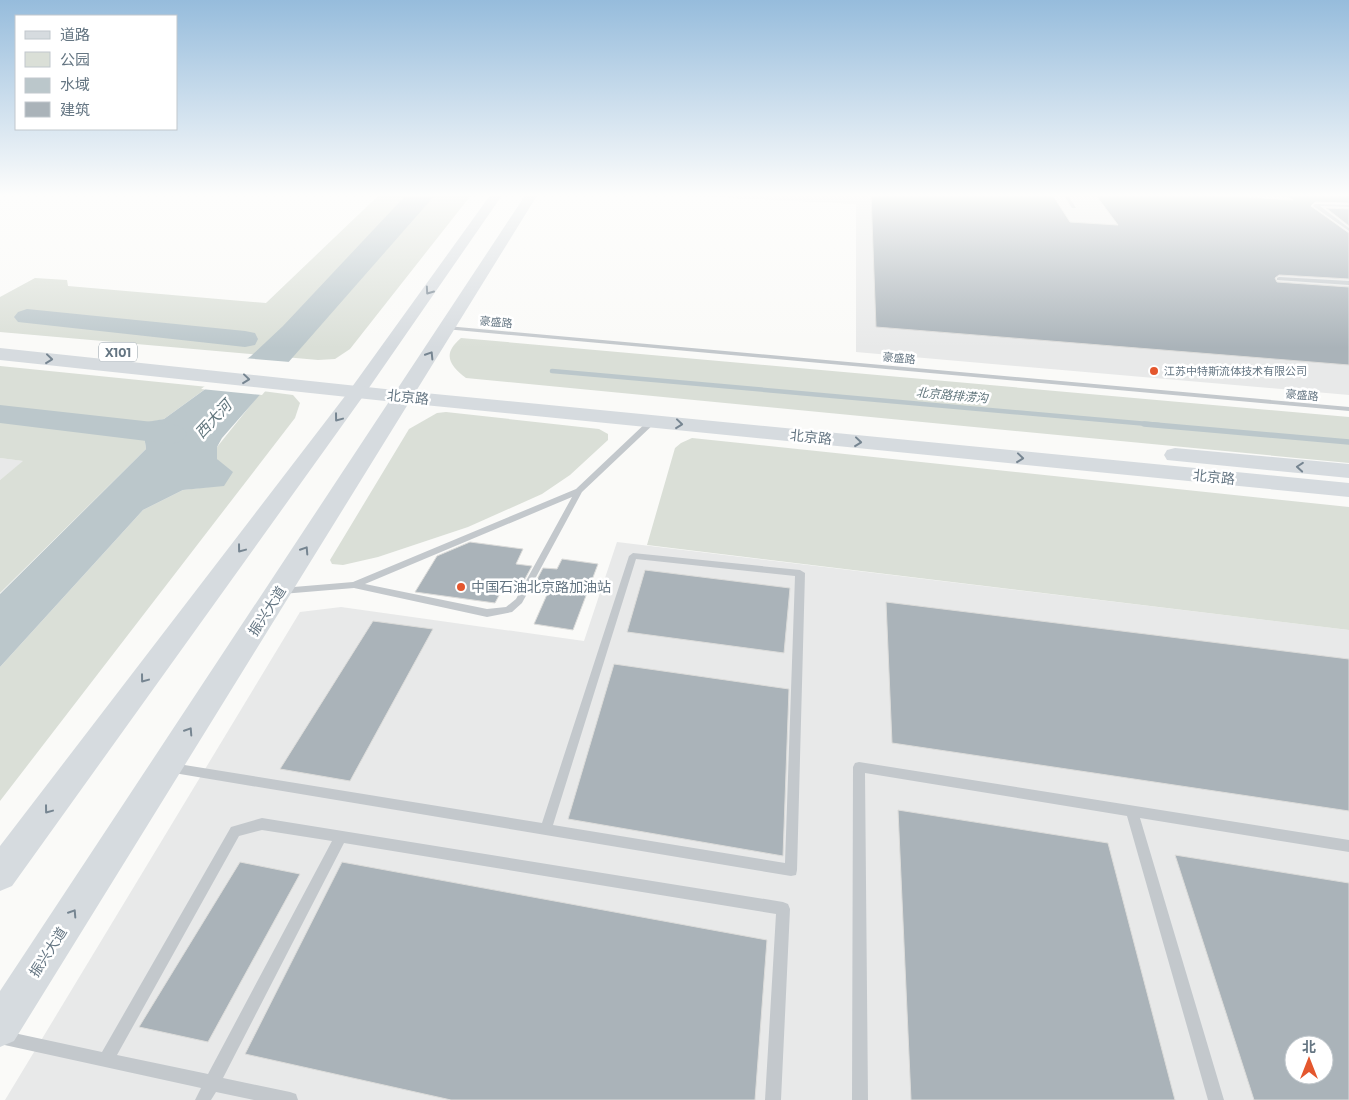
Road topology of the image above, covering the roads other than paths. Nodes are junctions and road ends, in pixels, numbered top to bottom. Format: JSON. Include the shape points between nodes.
{"nodes":[{"id":1,"x":461,"y":245,"type":"edge"},
{"id":2,"x":499,"y":245,"type":"edge"},
{"id":3,"x":1280,"y":279,"type":"dead end"},
{"id":4,"x":1349,"y":283,"type":"edge"},
{"id":5,"x":447,"y":328,"type":"junction"},
{"id":6,"x":0,"y":340,"type":"edge"},
{"id":7,"x":0,"y":354,"type":"edge"},
{"id":8,"x":278,"y":375,"type":"junction"},
{"id":9,"x":363,"y":385,"type":"junction"},
{"id":10,"x":408,"y":390,"type":"junction"},
{"id":11,"x":1349,"y":409,"type":"edge"},
{"id":12,"x":653,"y":421,"type":"junction"},
{"id":13,"x":1349,"y":471,"type":"edge"},
{"id":14,"x":1349,"y":490,"type":"edge"},
{"id":15,"x":578,"y":491,"type":"junction"},
{"id":16,"x":354,"y":585,"type":"junction"},
{"id":17,"x":279,"y":591,"type":"junction"},
{"id":18,"x":167,"y":767,"type":"junction"},
{"id":19,"x":1132,"y":811,"type":"junction"},
{"id":20,"x":546,"y":829,"type":"junction"},
{"id":21,"x":341,"y":837,"type":"junction"},
{"id":22,"x":1349,"y":846,"type":"edge"},
{"id":23,"x":0,"y":874,"type":"edge"},
{"id":24,"x":0,"y":1027,"type":"edge"},
{"id":25,"x":0,"y":1037,"type":"edge"},
{"id":26,"x":106,"y":1060,"type":"junction"},
{"id":27,"x":212,"y":1083,"type":"junction"},
{"id":28,"x":203,"y":1100,"type":"edge"},
{"id":29,"x":290,"y":1100,"type":"edge"},
{"id":30,"x":773,"y":1100,"type":"edge"},
{"id":31,"x":860,"y":1100,"type":"edge"},
{"id":32,"x":1216,"y":1100,"type":"edge"}],
"edges":[{"from":1,"to":9,"type":"main road","one_way":true},
{"from":2,"to":5,"type":"main road","name":"振兴大道"},
{"from":3,"to":4,"type":"lane"},
{"from":10,"to":5,"type":"main road","name":"振兴大道","one_way":true},
{"from":5,"to":11,"type":"lane","name":"豪盛路"},
{"from":6,"to":8,"type":"main road","number":"X101","via":[[237,363]]},
{"from":7,"to":8,"type":"main road","number":"X101","one_way":true,"via":[[220,376]]},
{"from":8,"to":9,"type":"main road","name":"北京路"},
{"from":9,"to":10,"type":"main road","name":"北京路"},
{"from":9,"to":23,"type":"main road","one_way":true},
{"from":10,"to":12,"type":"main road","name":"北京路"},
{"from":13,"to":10,"type":"main road","name":"北京路","one_way":true},
{"from":17,"to":10,"type":"main road","name":"振兴大道","one_way":true},
{"from":12,"to":14,"type":"main road","name":"北京路","one_way":true},
{"from":12,"to":15,"type":"lane"},
{"from":15,"to":16,"type":"lane"},
{"from":15,"to":16,"type":"lane","via":[[519,601],[509,610],[487,613]]},
{"from":16,"to":17,"type":"lane"},
{"from":18,"to":17,"type":"main road","name":"振兴大道","one_way":true},
{"from":18,"to":20,"type":"lane"},
{"from":24,"to":18,"type":"main road","name":"振兴大道","one_way":true},
{"from":19,"to":22,"type":"lane"},
{"from":19,"to":31,"type":"lane","via":[[859,767]]},
{"from":19,"to":32,"type":"lane"},
{"from":20,"to":20,"type":"lane","via":[[791,870],[800,573],[633,556]]},
{"from":21,"to":26,"type":"lane","via":[[262,824],[235,831]]},
{"from":21,"to":27,"type":"lane"},
{"from":21,"to":30,"type":"lane","via":[[783,909]]},
{"from":25,"to":26,"type":"lane"},
{"from":26,"to":27,"type":"lane"},
{"from":27,"to":28,"type":"lane"},
{"from":27,"to":29,"type":"lane"}]}
